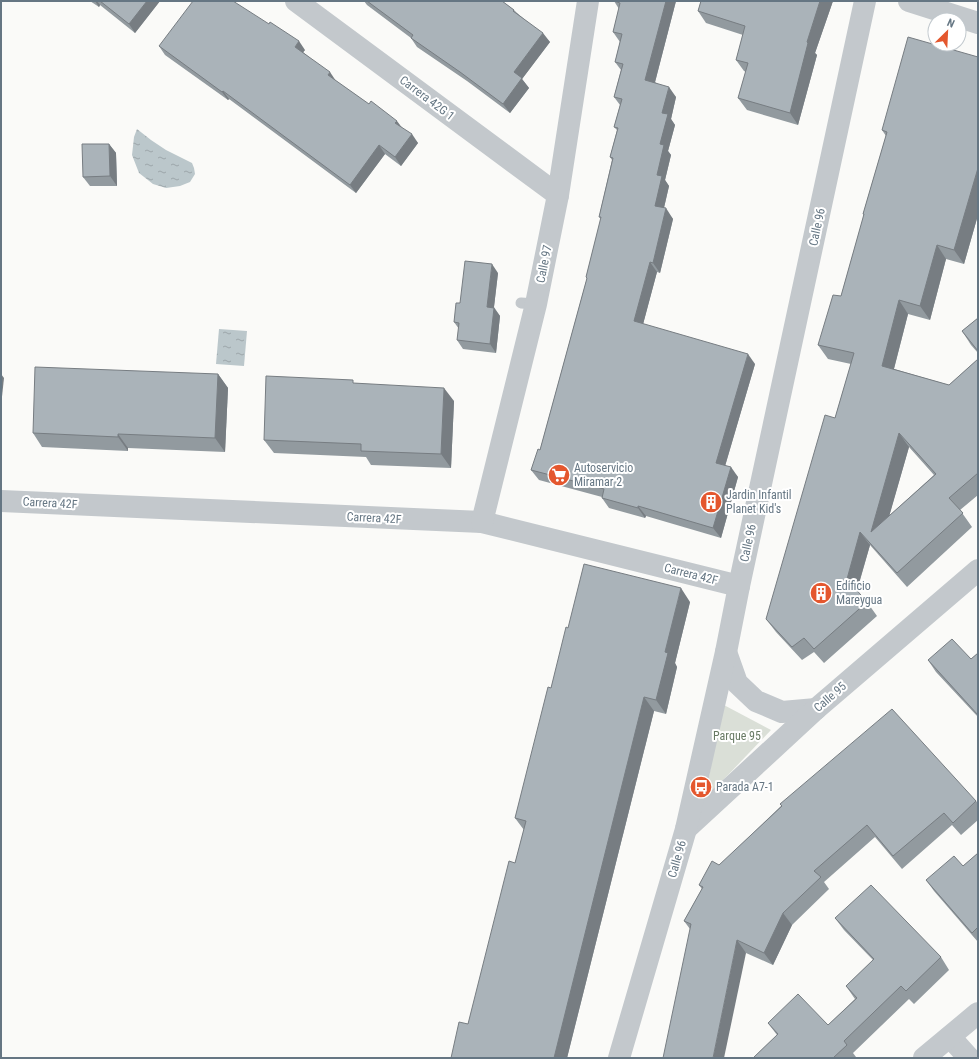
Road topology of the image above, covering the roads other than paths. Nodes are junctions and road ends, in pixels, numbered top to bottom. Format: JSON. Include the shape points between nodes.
{"nodes":[{"id":1,"x":296,"y":1,"type":"edge"},
{"id":2,"x":588,"y":1,"type":"edge"},
{"id":3,"x":865,"y":1,"type":"edge"},
{"id":4,"x":909,"y":1,"type":"edge"},
{"id":5,"x":978,"y":23,"type":"edge"},
{"id":6,"x":558,"y":195,"type":"junction"},
{"id":7,"x":1,"y":501,"type":"edge"},
{"id":8,"x":482,"y":522,"type":"junction"},
{"id":9,"x":978,"y":570,"type":"edge"},
{"id":10,"x":739,"y":586,"type":"junction"},
{"id":11,"x":726,"y":652,"type":"junction"},
{"id":12,"x":816,"y":709,"type":"junction"},
{"id":13,"x":686,"y":829,"type":"junction"},
{"id":14,"x":978,"y":1012,"type":"edge"},
{"id":15,"x":950,"y":1037,"type":"junction"},
{"id":16,"x":619,"y":1058,"type":"edge"},
{"id":17,"x":924,"y":1058,"type":"edge"},
{"id":18,"x":969,"y":1058,"type":"edge"}],
"edges":[{"from":1,"to":6,"type":"street","name":"Carrera 42G 1"},
{"from":2,"to":6,"type":"street","name":"Calle 97"},
{"from":3,"to":10,"type":"street","name":"Calle 96"},
{"from":4,"to":5,"type":"street"},
{"from":6,"to":8,"type":"street","name":"Calle 97","via":[[529,303]]},
{"from":7,"to":8,"type":"street","name":"Carrera 42F"},
{"from":8,"to":10,"type":"street","name":"Carrera 42F"},
{"from":9,"to":12,"type":"street","name":"Calle 95"},
{"from":10,"to":11,"type":"street","name":"Calle 96"},
{"from":11,"to":12,"type":"street","via":[[737,683],[756,701],[782,712]]},
{"from":11,"to":13,"type":"street","name":"Calle 96"},
{"from":12,"to":13,"type":"street","name":"Calle 95"},
{"from":13,"to":16,"type":"street","name":"Calle 96"},
{"from":14,"to":15,"type":"street"},
{"from":15,"to":17,"type":"street"},
{"from":15,"to":18,"type":"street"}]}
